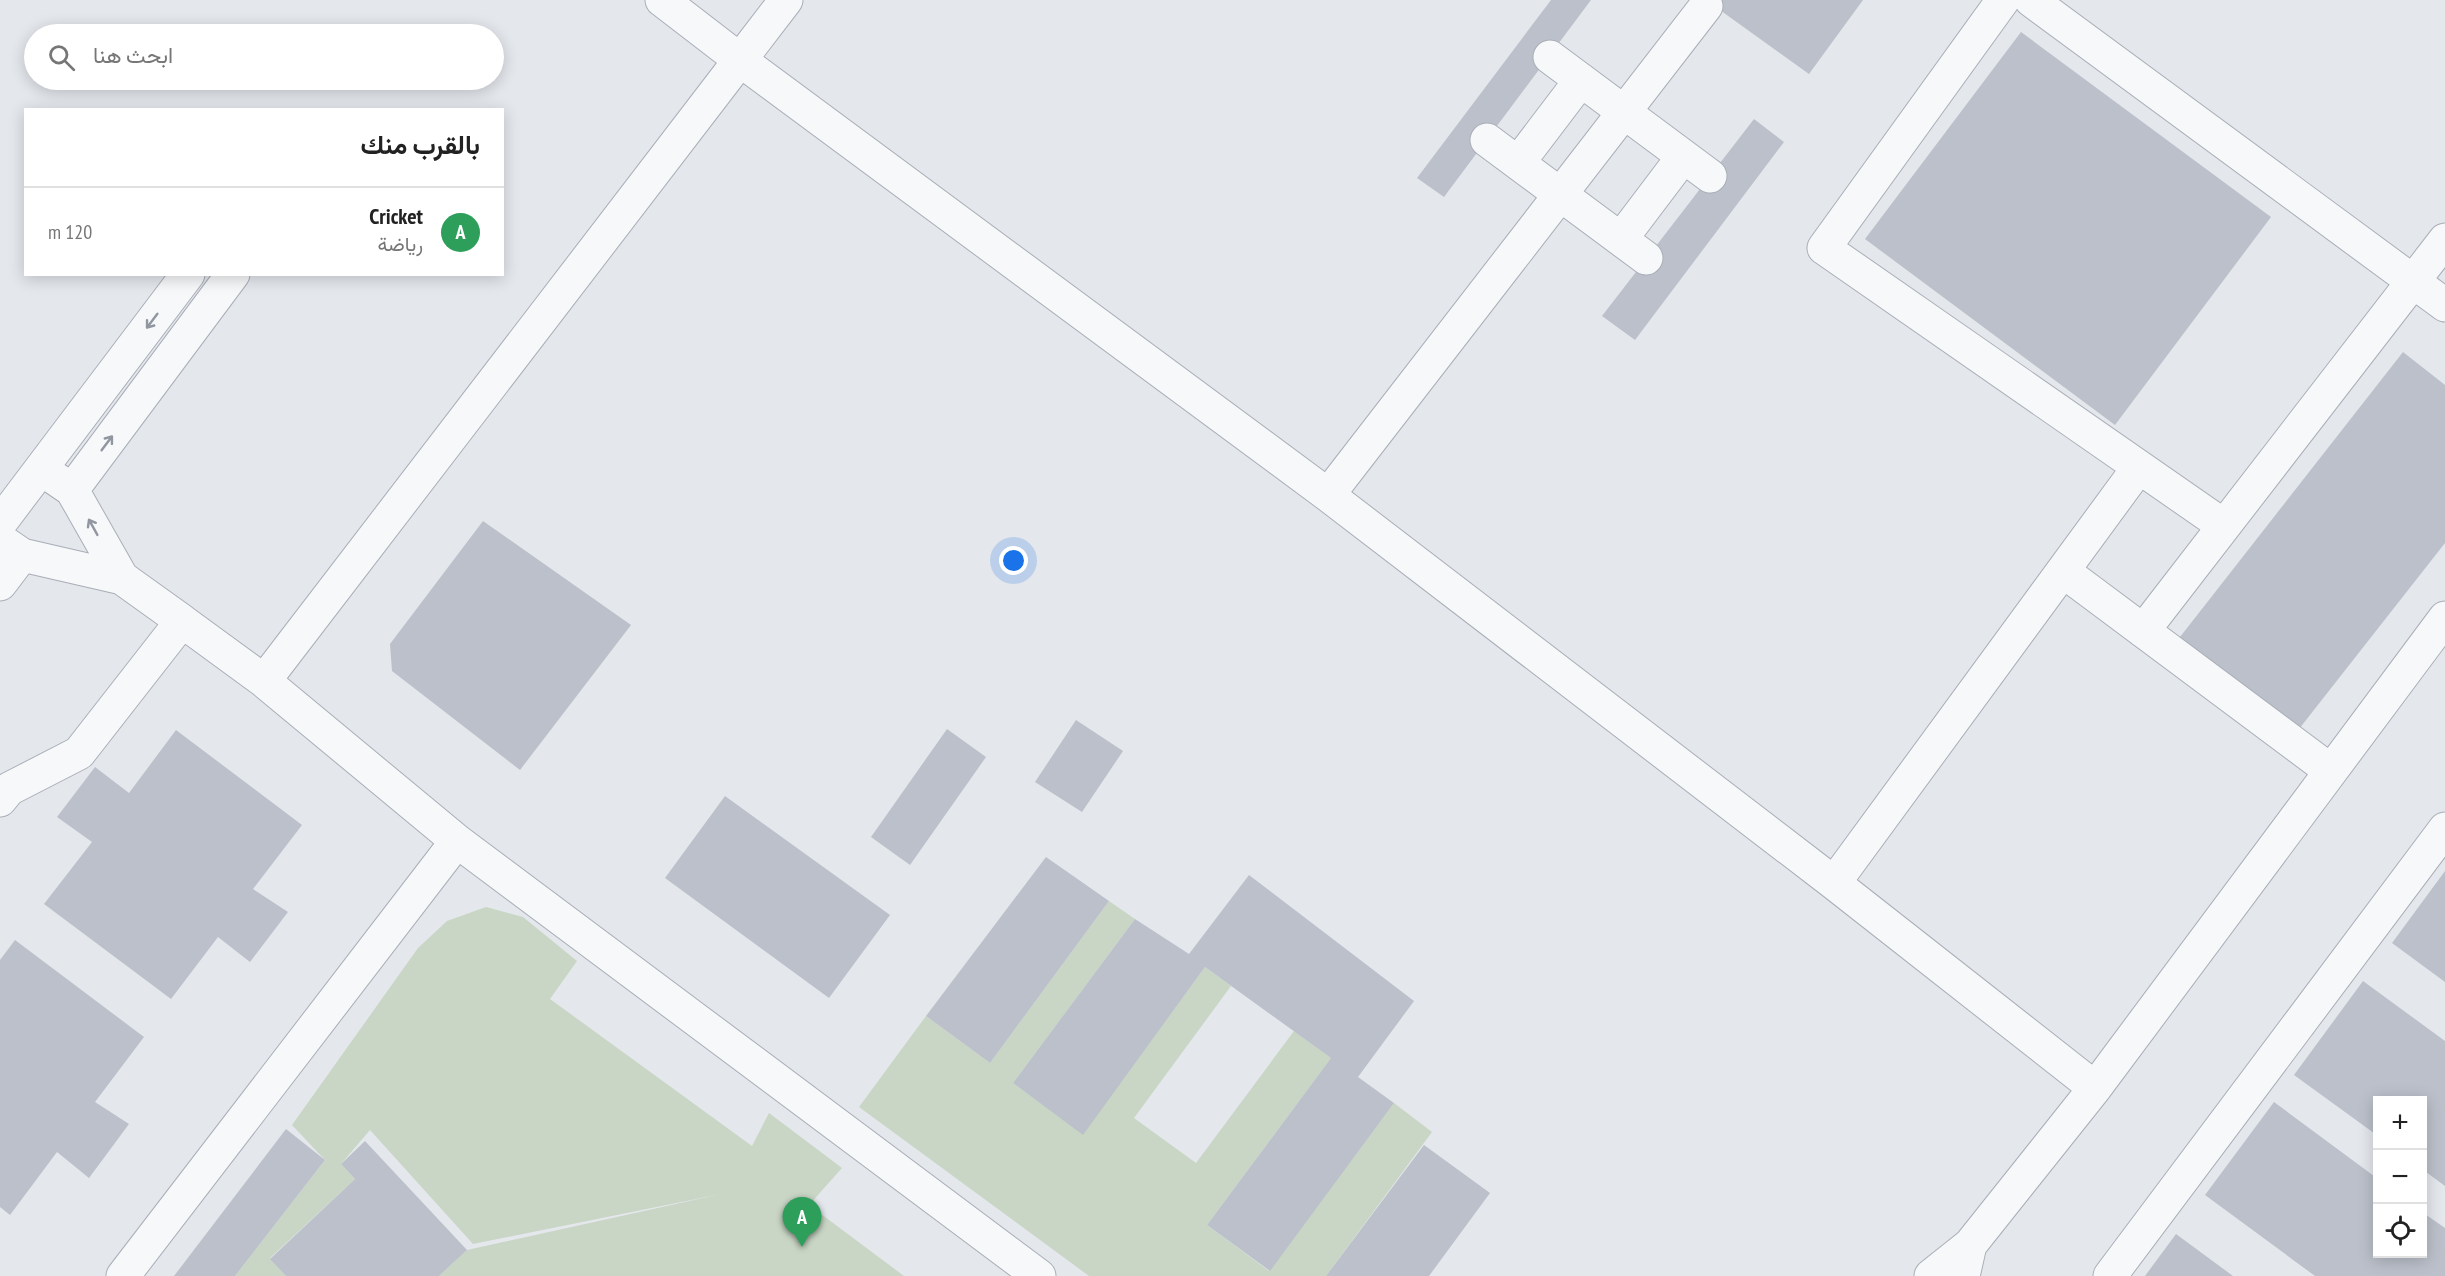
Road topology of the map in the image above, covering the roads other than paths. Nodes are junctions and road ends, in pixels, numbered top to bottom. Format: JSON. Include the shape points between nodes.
{"nodes":[{"id":1,"x":662,"y":0,"type":"edge"},
{"id":2,"x":786,"y":0,"type":"edge"},
{"id":3,"x":2003,"y":0,"type":"edge"},
{"id":4,"x":2031,"y":0,"type":"edge"},
{"id":5,"x":1706,"y":6,"type":"dead end"},
{"id":6,"x":1550,"y":57,"type":"dead end"},
{"id":7,"x":740,"y":60,"type":"junction"},
{"id":8,"x":1581,"y":80,"type":"junction"},
{"id":9,"x":1624,"y":112,"type":"junction"},
{"id":10,"x":1487,"y":140,"type":"dead end"},
{"id":11,"x":1683,"y":157,"type":"junction"},
{"id":12,"x":1518,"y":163,"type":"junction"},
{"id":13,"x":1710,"y":176,"type":"dead end"},
{"id":14,"x":1561,"y":194,"type":"junction"},
{"id":15,"x":2445,"y":240,"type":"edge"},
{"id":16,"x":186,"y":276,"type":"edge"},
{"id":17,"x":232,"y":276,"type":"edge"},
{"id":18,"x":2413,"y":281,"type":"junction"},
{"id":19,"x":2445,"y":305,"type":"edge"},
{"id":20,"x":2139,"y":467,"type":"junction"},
{"id":21,"x":40,"y":469,"type":"junction"},
{"id":22,"x":72,"y":490,"type":"junction"},
{"id":23,"x":1328,"y":495,"type":"junction"},
{"id":24,"x":0,"y":523,"type":"edge"},
{"id":25,"x":2224,"y":526,"type":"junction"},
{"id":26,"x":11,"y":547,"type":"edge"},
{"id":27,"x":2063,"y":571,"type":"junction"},
{"id":28,"x":122,"y":578,"type":"junction"},
{"id":29,"x":0,"y":584,"type":"edge"},
{"id":30,"x":2445,"y":618,"type":"edge"},
{"id":31,"x":182,"y":621,"type":"junction"},
{"id":32,"x":2143,"y":631,"type":"junction"},
{"id":33,"x":264,"y":681,"type":"junction"},
{"id":34,"x":2331,"y":771,"type":"junction"},
{"id":35,"x":3,"y":790,"type":"edge"},
{"id":36,"x":2445,"y":829,"type":"edge"},
{"id":37,"x":457,"y":841,"type":"junction"},
{"id":38,"x":1834,"y":883,"type":"junction"},
{"id":39,"x":2095,"y":1088,"type":"junction"},
{"id":40,"x":1966,"y":1261,"type":"edge"},
{"id":41,"x":123,"y":1276,"type":"edge"},
{"id":42,"x":1039,"y":1276,"type":"edge"},
{"id":43,"x":1931,"y":1276,"type":"edge"},
{"id":44,"x":2110,"y":1276,"type":"edge"}],
"edges":[{"from":1,"to":7,"type":"lane"},
{"from":2,"to":7,"type":"lane"},
{"from":3,"to":20,"type":"lane","via":[[1824,248]]},
{"from":4,"to":18,"type":"lane"},
{"from":5,"to":9,"type":"lane"},
{"from":6,"to":8,"type":"lane"},
{"from":7,"to":23,"type":"lane"},
{"from":7,"to":33,"type":"lane"},
{"from":8,"to":9,"type":"lane"},
{"from":8,"to":12,"type":"lane"},
{"from":9,"to":11,"type":"lane"},
{"from":9,"to":14,"type":"lane"},
{"from":10,"to":12,"type":"lane"},
{"from":11,"to":13,"type":"lane"},
{"from":11,"to":14,"type":"lane","via":[[1633,249]]},
{"from":12,"to":14,"type":"lane"},
{"from":14,"to":23,"type":"lane"},
{"from":15,"to":18,"type":"lane"},
{"from":16,"to":21,"type":"lane","one_way":true},
{"from":22,"to":17,"type":"lane","one_way":true},
{"from":18,"to":19,"type":"lane"},
{"from":18,"to":25,"type":"lane"},
{"from":20,"to":25,"type":"lane"},
{"from":20,"to":27,"type":"lane"},
{"from":21,"to":22,"type":"lane"},
{"from":21,"to":24,"type":"lane"},
{"from":28,"to":22,"type":"lane","one_way":true},
{"from":23,"to":38,"type":"lane"},
{"from":25,"to":32,"type":"lane"},
{"from":26,"to":28,"type":"lane"},
{"from":26,"to":29,"type":"lane"},
{"from":27,"to":32,"type":"lane"},
{"from":27,"to":38,"type":"lane"},
{"from":28,"to":31,"type":"lane"},
{"from":30,"to":34,"type":"lane"},
{"from":31,"to":33,"type":"lane"},
{"from":31,"to":35,"type":"lane","via":[[79,753]]},
{"from":32,"to":34,"type":"lane"},
{"from":33,"to":37,"type":"lane"},
{"from":34,"to":39,"type":"lane"},
{"from":36,"to":44,"type":"lane"},
{"from":37,"to":41,"type":"lane"},
{"from":37,"to":42,"type":"lane"},
{"from":38,"to":39,"type":"lane"},
{"from":39,"to":40,"type":"lane"},
{"from":40,"to":43,"type":"lane"}]}
